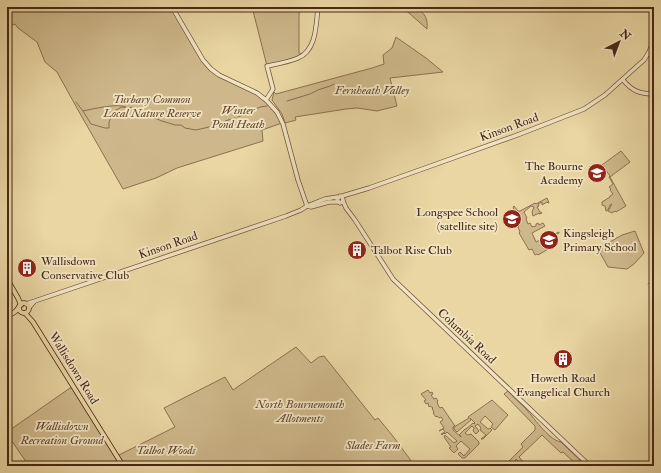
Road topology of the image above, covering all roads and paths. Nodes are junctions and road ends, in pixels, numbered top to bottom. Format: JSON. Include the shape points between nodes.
{"nodes":[{"id":1,"x":172,"y":7,"type":"edge"},
{"id":2,"x":318,"y":7,"type":"edge"},
{"id":3,"x":654,"y":40,"type":"edge"},
{"id":4,"x":623,"y":80,"type":"junction"},
{"id":5,"x":654,"y":94,"type":"edge"},
{"id":6,"x":266,"y":100,"type":"junction"},
{"id":7,"x":340,"y":200,"type":"junction"},
{"id":8,"x":307,"y":206,"type":"junction"},
{"id":9,"x":7,"y":279,"type":"edge"},
{"id":10,"x":25,"y":306,"type":"junction"},
{"id":11,"x":24,"y":313,"type":"junction"},
{"id":12,"x":9,"y":316,"type":"edge"},
{"id":13,"x":33,"y":322,"type":"junction"},
{"id":14,"x":123,"y":466,"type":"edge"},
{"id":15,"x":590,"y":466,"type":"edge"}],
"edges":[{"from":1,"to":6,"type":"street","via":[[211,69],[258,93]]},
{"from":2,"to":6,"type":"street","via":[[313,42],[307,52],[299,58],[267,66],[273,89]]},
{"from":3,"to":4,"type":"street","name":"Kinson Road","via":[[644,60]]},
{"from":4,"to":5,"type":"street","via":[[639,93]]},
{"from":4,"to":7,"type":"street","name":"Kinson Road","via":[[578,112],[347,195]]},
{"from":6,"to":8,"type":"street","via":[[277,112],[282,123]]},
{"from":7,"to":8,"type":"street","name":"Kinson Road","via":[[325,199]]},
{"from":7,"to":15,"type":"street","name":"Columbia Road","via":[[393,279]]},
{"from":8,"to":10,"type":"street","name":"Kinson Road","via":[[286,216]]},
{"from":9,"to":10,"type":"main road","name":"Wallisdown Road"},
{"from":10,"to":11,"type":"main road","via":[[27,312]]},
{"from":10,"to":11,"type":"main road","name":"Wallisdown Road","via":[[20,310]]},
{"from":10,"to":12,"type":"main road"},
{"from":10,"to":13,"type":"main road","name":"Wallisdown Road"},
{"from":11,"to":12,"type":"main road"},
{"from":11,"to":13,"type":"main road","name":"Wallisdown Road"},
{"from":13,"to":14,"type":"main road","name":"Wallisdown Road"}]}
